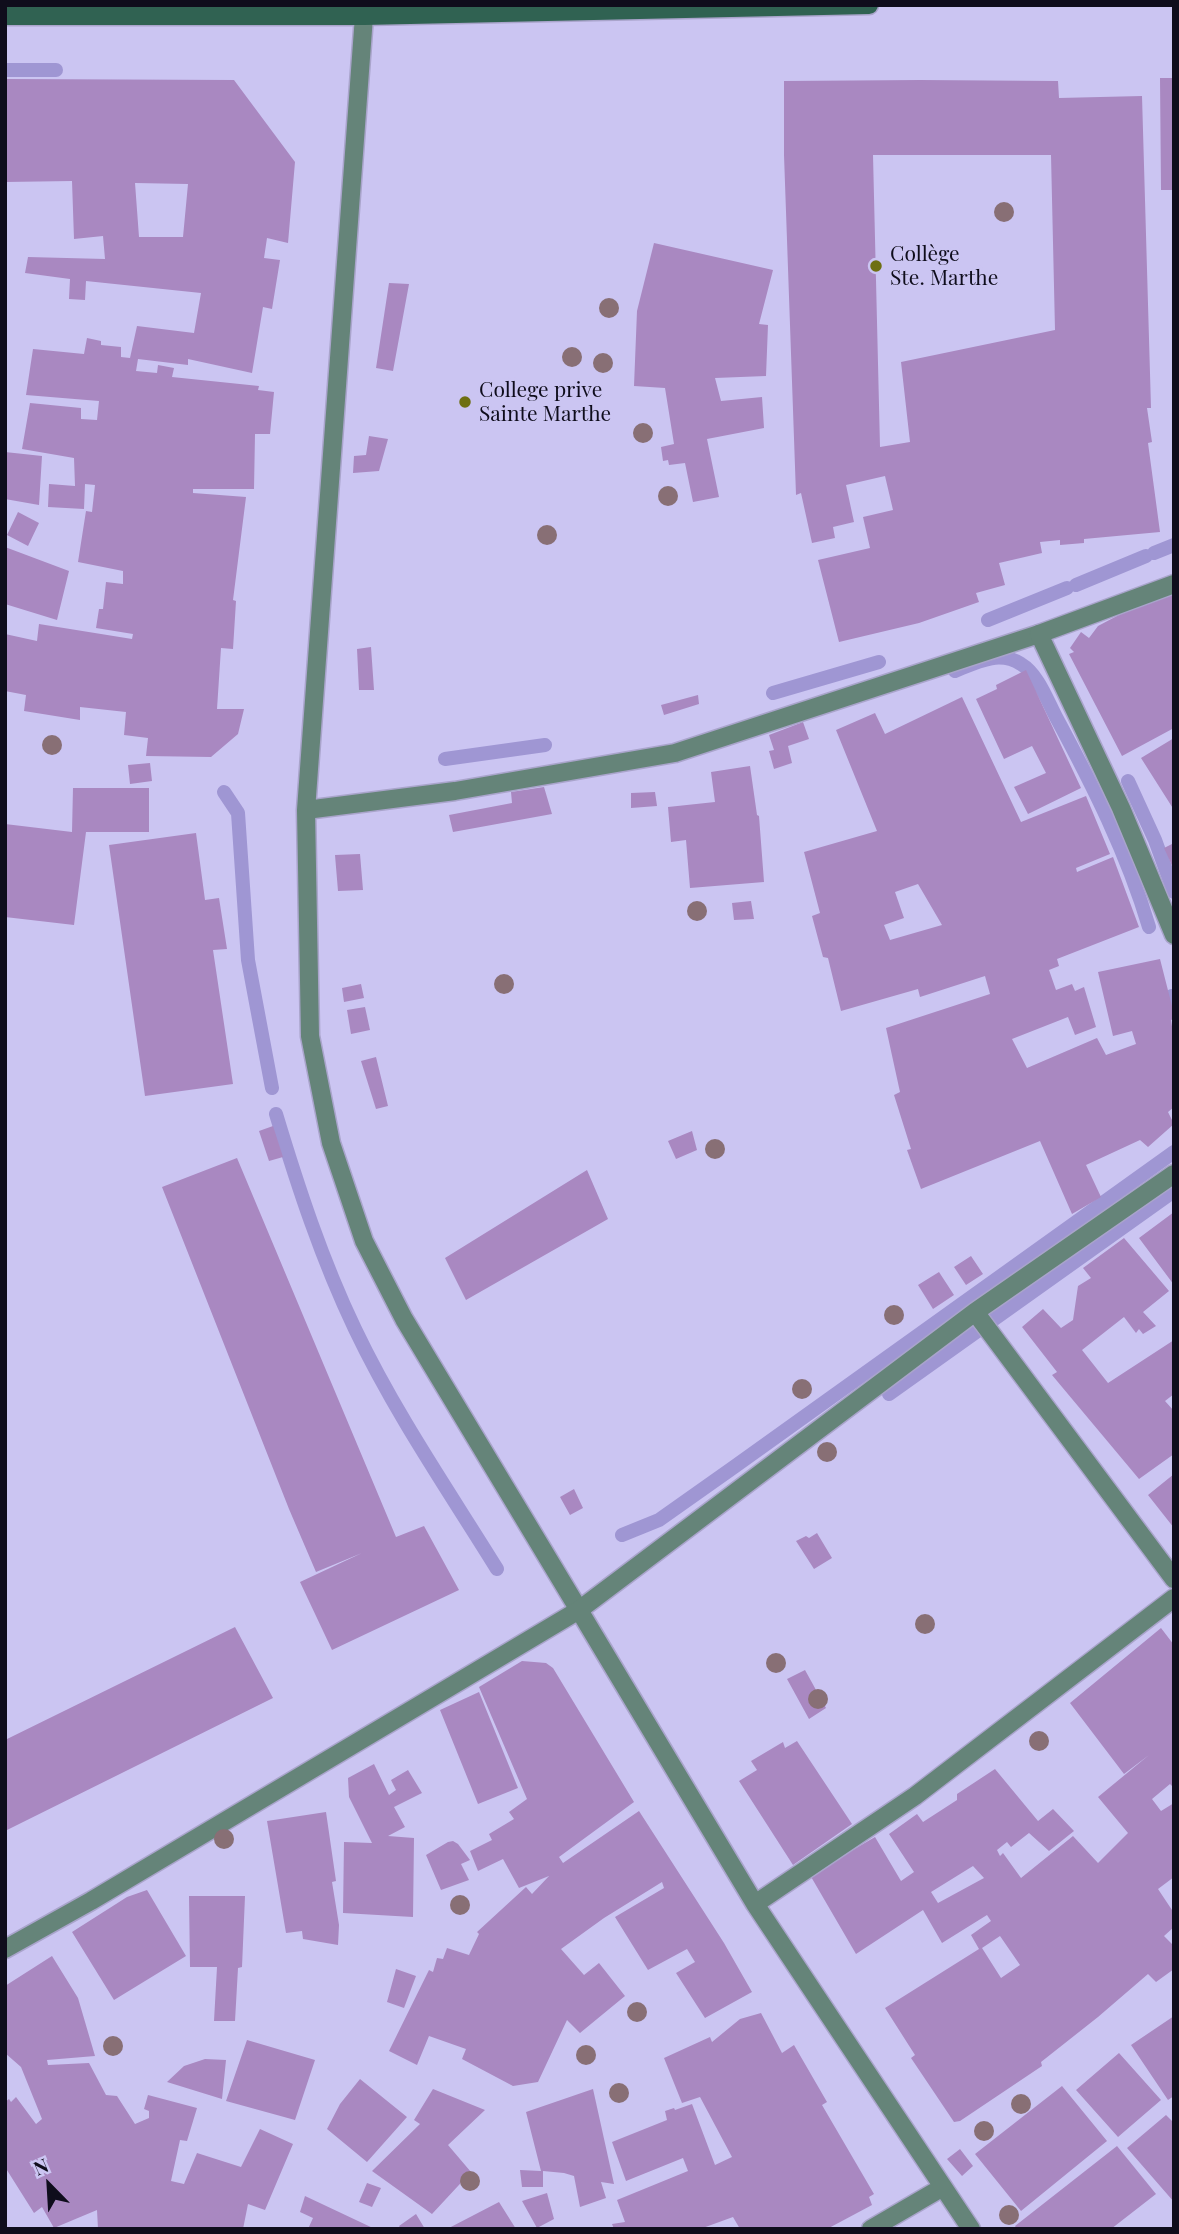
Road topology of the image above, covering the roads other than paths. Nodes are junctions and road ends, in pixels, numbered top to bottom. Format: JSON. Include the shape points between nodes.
{"nodes":[{"id":1,"x":869,"y":5,"type":"edge"},
{"id":2,"x":364,"y":11,"type":"edge"},
{"id":3,"x":5,"y":16,"type":"edge"},
{"id":4,"x":1174,"y":584,"type":"edge"},
{"id":5,"x":1039,"y":634,"type":"junction"},
{"id":6,"x":306,"y":810,"type":"junction"},
{"id":7,"x":1174,"y":935,"type":"edge"},
{"id":8,"x":1174,"y":1174,"type":"edge"},
{"id":9,"x":975,"y":1312,"type":"junction"},
{"id":10,"x":1174,"y":1579,"type":"edge"},
{"id":11,"x":1174,"y":1598,"type":"edge"},
{"id":12,"x":579,"y":1610,"type":"junction"},
{"id":13,"x":755,"y":1904,"type":"junction"},
{"id":14,"x":5,"y":1950,"type":"edge"},
{"id":15,"x":943,"y":2187,"type":"junction"},
{"id":16,"x":871,"y":2229,"type":"edge"},
{"id":17,"x":971,"y":2229,"type":"edge"}],
"edges":[{"from":1,"to":2,"type":"main road"},
{"from":2,"to":3,"type":"main road"},
{"from":2,"to":6,"type":"street"},
{"from":4,"to":5,"type":"street"},
{"from":5,"to":6,"type":"street","via":[[675,753],[454,791]]},
{"from":5,"to":7,"type":"street","via":[[1121,808]]},
{"from":6,"to":12,"type":"street","via":[[310,1036],[331,1143],[364,1241],[404,1319]]},
{"from":8,"to":9,"type":"street"},
{"from":9,"to":10,"type":"street"},
{"from":9,"to":12,"type":"street"},
{"from":11,"to":13,"type":"street","via":[[915,1796]]},
{"from":12,"to":13,"type":"street"},
{"from":12,"to":14,"type":"street"},
{"from":13,"to":15,"type":"street"},
{"from":15,"to":16,"type":"street"},
{"from":15,"to":17,"type":"street"}]}
